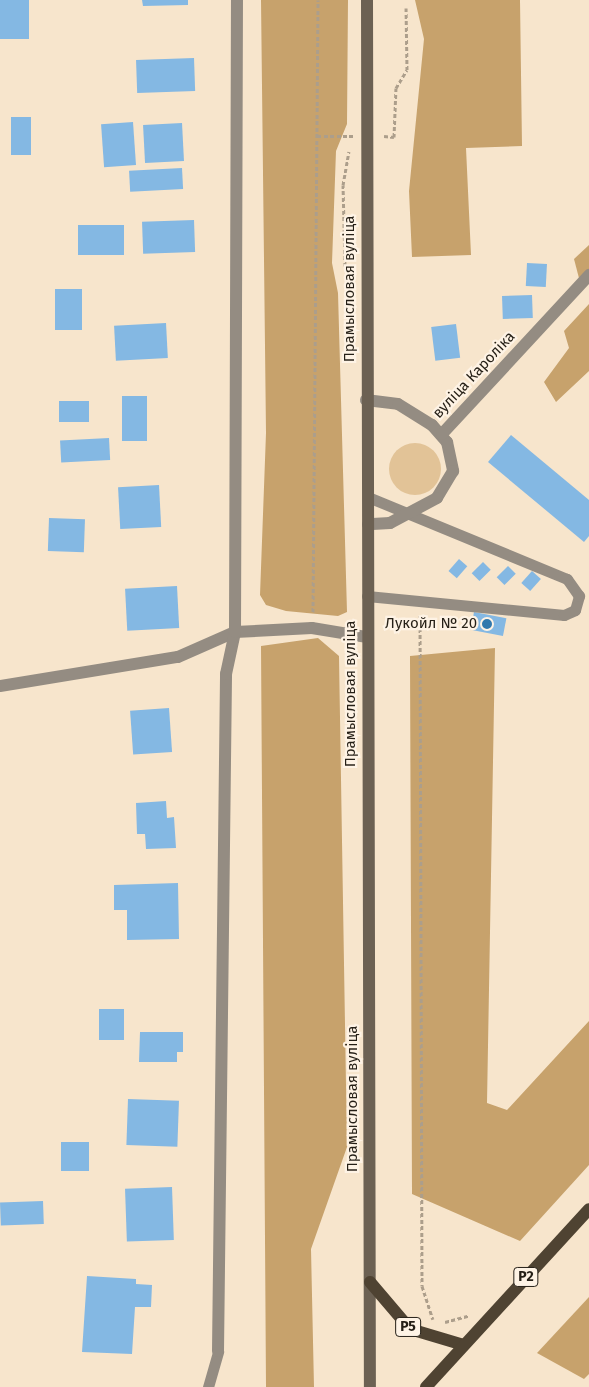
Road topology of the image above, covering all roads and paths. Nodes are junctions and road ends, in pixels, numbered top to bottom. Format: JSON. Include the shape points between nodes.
{"nodes":[{"id":1,"x":236,"y":0,"type":"edge"},
{"id":2,"x":318,"y":0,"type":"edge"},
{"id":3,"x":367,"y":0,"type":"edge"},
{"id":4,"x":352,"y":136,"type":"dead end"},
{"id":5,"x":345,"y":266,"type":"dead end"},
{"id":6,"x":589,"y":275,"type":"edge"},
{"id":7,"x":366,"y":400,"type":"junction"},
{"id":8,"x":442,"y":434,"type":"junction"},
{"id":9,"x":368,"y":497,"type":"junction"},
{"id":10,"x":404,"y":514,"type":"junction"},
{"id":11,"x":368,"y":524,"type":"junction"},
{"id":12,"x":367,"y":596,"type":"junction"},
{"id":13,"x":420,"y":602,"type":"junction"},
{"id":14,"x":312,"y":628,"type":"junction"},
{"id":15,"x":235,"y":632,"type":"junction"},
{"id":16,"x":368,"y":637,"type":"junction"},
{"id":17,"x":0,"y":686,"type":"edge"},
{"id":18,"x":589,"y":1209,"type":"edge"},
{"id":19,"x":370,"y":1282,"type":"junction"},
{"id":20,"x":484,"y":1323,"type":"junction"},
{"id":21,"x":464,"y":1345,"type":"junction"},
{"id":22,"x":218,"y":1350,"type":"joint"},
{"id":23,"x":208,"y":1387,"type":"edge"},
{"id":24,"x":370,"y":1387,"type":"edge"},
{"id":25,"x":426,"y":1387,"type":"edge"}],
"edges":[{"from":1,"to":15,"type":"street"},
{"from":2,"to":14,"type":"path"},
{"from":3,"to":7,"type":"main road","name":"Прамысловая вуліца"},
{"from":4,"to":5,"type":"path","via":[[343,185]]},
{"from":6,"to":8,"type":"street","name":"вуліца Кароліка"},
{"from":7,"to":8,"type":"street","name":"вуліца Кароліка","via":[[398,404]]},
{"from":7,"to":9,"type":"main road","name":"Прамысловая вуліца"},
{"from":8,"to":10,"type":"street","via":[[452,454],[448,484],[437,498]]},
{"from":9,"to":10,"type":"lane"},
{"from":9,"to":11,"type":"main road","name":"Прамысловая вуліца"},
{"from":10,"to":11,"type":"street","via":[[390,523]]},
{"from":10,"to":13,"type":"lane","via":[[567,579],[579,596],[575,610],[564,615]]},
{"from":11,"to":12,"type":"main road","name":"Прамысловая вуліца"},
{"from":12,"to":13,"type":"lane"},
{"from":12,"to":16,"type":"main road","name":"Прамысловая вуліца"},
{"from":13,"to":20,"type":"path","via":[[422,1286],[434,1323],[472,1314]]},
{"from":14,"to":15,"type":"street"},
{"from":14,"to":16,"type":"street"},
{"from":15,"to":17,"type":"street","via":[[178,657]]},
{"from":15,"to":22,"type":"street","via":[[226,674]]},
{"from":16,"to":19,"type":"main road","name":"Прамысловая вуліца"},
{"from":18,"to":20,"type":"main road","number":"Р2"},
{"from":19,"to":21,"type":"main road","number":"Р5","via":[[410,1329]]},
{"from":19,"to":24,"type":"main road","name":"Прамысловая вуліца"},
{"from":20,"to":21,"type":"main road","number":"Р2"},
{"from":21,"to":25,"type":"main road","number":"Р2"},
{"from":22,"to":23,"type":"lane"}]}
